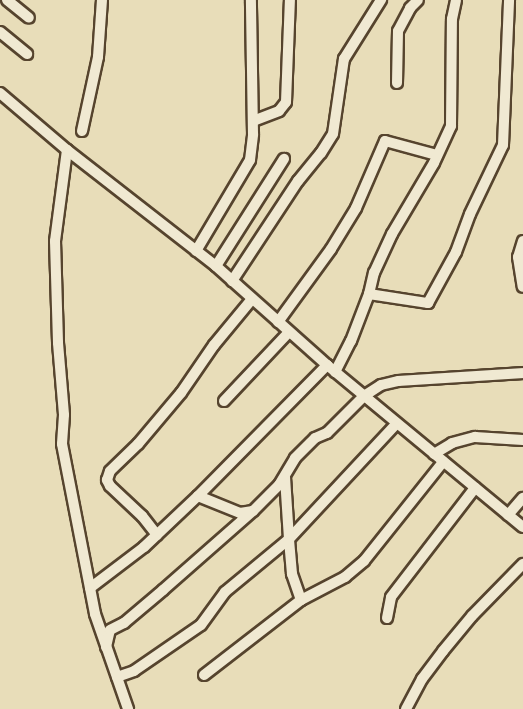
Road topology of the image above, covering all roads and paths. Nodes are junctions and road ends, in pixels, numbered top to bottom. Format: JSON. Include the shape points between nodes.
{"nodes":[{"id":1,"x":7,"y":0,"type":"edge"},
{"id":2,"x":102,"y":0,"type":"edge"},
{"id":3,"x":251,"y":0,"type":"edge"},
{"id":4,"x":290,"y":0,"type":"edge"},
{"id":5,"x":381,"y":0,"type":"edge"},
{"id":6,"x":418,"y":0,"type":"edge"},
{"id":7,"x":456,"y":0,"type":"edge"},
{"id":8,"x":509,"y":0,"type":"edge"},
{"id":9,"x":29,"y":18,"type":"dead end"},
{"id":10,"x":0,"y":32,"type":"edge"},
{"id":11,"x":27,"y":54,"type":"dead end"},
{"id":12,"x":397,"y":83,"type":"dead end"},
{"id":13,"x":0,"y":93,"type":"edge"},
{"id":14,"x":253,"y":121,"type":"junction"},
{"id":15,"x":82,"y":131,"type":"dead end"},
{"id":16,"x":67,"y":150,"type":"junction"},
{"id":17,"x":437,"y":155,"type":"junction"},
{"id":18,"x":284,"y":159,"type":"dead end"},
{"id":19,"x":523,"y":241,"type":"edge"},
{"id":20,"x":196,"y":251,"type":"junction"},
{"id":21,"x":216,"y":266,"type":"junction"},
{"id":22,"x":232,"y":281,"type":"junction"},
{"id":23,"x":523,"y":287,"type":"edge"},
{"id":24,"x":369,"y":294,"type":"junction"},
{"id":25,"x":252,"y":298,"type":"junction"},
{"id":26,"x":278,"y":322,"type":"junction"},
{"id":27,"x":289,"y":332,"type":"junction"},
{"id":28,"x":331,"y":368,"type":"junction"},
{"id":29,"x":523,"y":373,"type":"edge"},
{"id":30,"x":364,"y":396,"type":"junction"},
{"id":31,"x":224,"y":401,"type":"dead end"},
{"id":32,"x":397,"y":423,"type":"junction"},
{"id":33,"x":523,"y":440,"type":"edge"},
{"id":34,"x":434,"y":454,"type":"junction"},
{"id":35,"x":443,"y":462,"type":"junction"},
{"id":36,"x":285,"y":477,"type":"junction"},
{"id":37,"x":475,"y":488,"type":"junction"},
{"id":38,"x":198,"y":496,"type":"junction"},
{"id":39,"x":523,"y":498,"type":"edge"},
{"id":40,"x":253,"y":511,"type":"junction"},
{"id":41,"x":508,"y":515,"type":"junction"},
{"id":42,"x":523,"y":527,"type":"edge"},
{"id":43,"x":157,"y":535,"type":"junction"},
{"id":44,"x":289,"y":539,"type":"junction"},
{"id":45,"x":523,"y":564,"type":"edge"},
{"id":46,"x":90,"y":588,"type":"junction"},
{"id":47,"x":301,"y":600,"type":"junction"},
{"id":48,"x":387,"y":618,"type":"dead end"},
{"id":49,"x":106,"y":647,"type":"junction"},
{"id":50,"x":204,"y":675,"type":"dead end"},
{"id":51,"x":117,"y":677,"type":"junction"},
{"id":52,"x":128,"y":709,"type":"edge"},
{"id":53,"x":406,"y":709,"type":"edge"}],
"edges":[{"from":1,"to":9,"type":"street"},
{"from":2,"to":15,"type":"street","via":[[98,57]]},
{"from":3,"to":14,"type":"street"},
{"from":4,"to":14,"type":"street","via":[[286,102],[279,111]]},
{"from":5,"to":22,"type":"street","via":[[344,58],[333,134],[297,181]]},
{"from":6,"to":12,"type":"street","via":[[398,31]]},
{"from":7,"to":17,"type":"street","via":[[452,19],[451,126]]},
{"from":8,"to":24,"type":"street","via":[[503,145],[456,252],[428,303]]},
{"from":10,"to":11,"type":"street"},
{"from":13,"to":16,"type":"street"},
{"from":14,"to":20,"type":"street","via":[[250,160]]},
{"from":16,"to":20,"type":"street"},
{"from":16,"to":46,"type":"street","via":[[55,241],[62,444]]},
{"from":17,"to":24,"type":"street","via":[[392,234]]},
{"from":17,"to":26,"type":"street","via":[[385,141],[356,208]]},
{"from":18,"to":21,"type":"street"},
{"from":19,"to":23,"type":"street","via":[[518,257]]},
{"from":20,"to":21,"type":"street"},
{"from":21,"to":22,"type":"street"},
{"from":22,"to":25,"type":"street"},
{"from":24,"to":28,"type":"street","via":[[351,341]]},
{"from":25,"to":26,"type":"street"},
{"from":25,"to":43,"type":"street","via":[[181,393],[110,471],[110,486]]},
{"from":26,"to":27,"type":"street"},
{"from":27,"to":28,"type":"street"},
{"from":27,"to":31,"type":"street"},
{"from":28,"to":30,"type":"street"},
{"from":28,"to":38,"type":"street"},
{"from":29,"to":30,"type":"street","via":[[399,381],[381,385]]},
{"from":30,"to":32,"type":"street"},
{"from":30,"to":36,"type":"street","via":[[327,433],[315,438]]},
{"from":32,"to":34,"type":"street"},
{"from":32,"to":44,"type":"street"},
{"from":33,"to":34,"type":"street","via":[[475,437],[452,443]]},
{"from":34,"to":35,"type":"street"},
{"from":35,"to":37,"type":"street"},
{"from":35,"to":47,"type":"street","via":[[364,561],[345,577]]},
{"from":36,"to":40,"type":"street"},
{"from":36,"to":44,"type":"street"},
{"from":37,"to":41,"type":"street"},
{"from":37,"to":48,"type":"street","via":[[391,597]]},
{"from":38,"to":40,"type":"street","via":[[240,513]]},
{"from":38,"to":43,"type":"street"},
{"from":39,"to":41,"type":"street"},
{"from":40,"to":49,"type":"street","via":[[124,623],[110,630]]},
{"from":41,"to":42,"type":"street"},
{"from":43,"to":46,"type":"street"},
{"from":44,"to":47,"type":"street","via":[[292,574]]},
{"from":44,"to":51,"type":"street","via":[[225,592],[201,625],[134,671]]},
{"from":45,"to":53,"type":"street","via":[[443,651]]},
{"from":46,"to":49,"type":"street"},
{"from":47,"to":50,"type":"street"},
{"from":49,"to":51,"type":"street"},
{"from":51,"to":52,"type":"street"}]}
